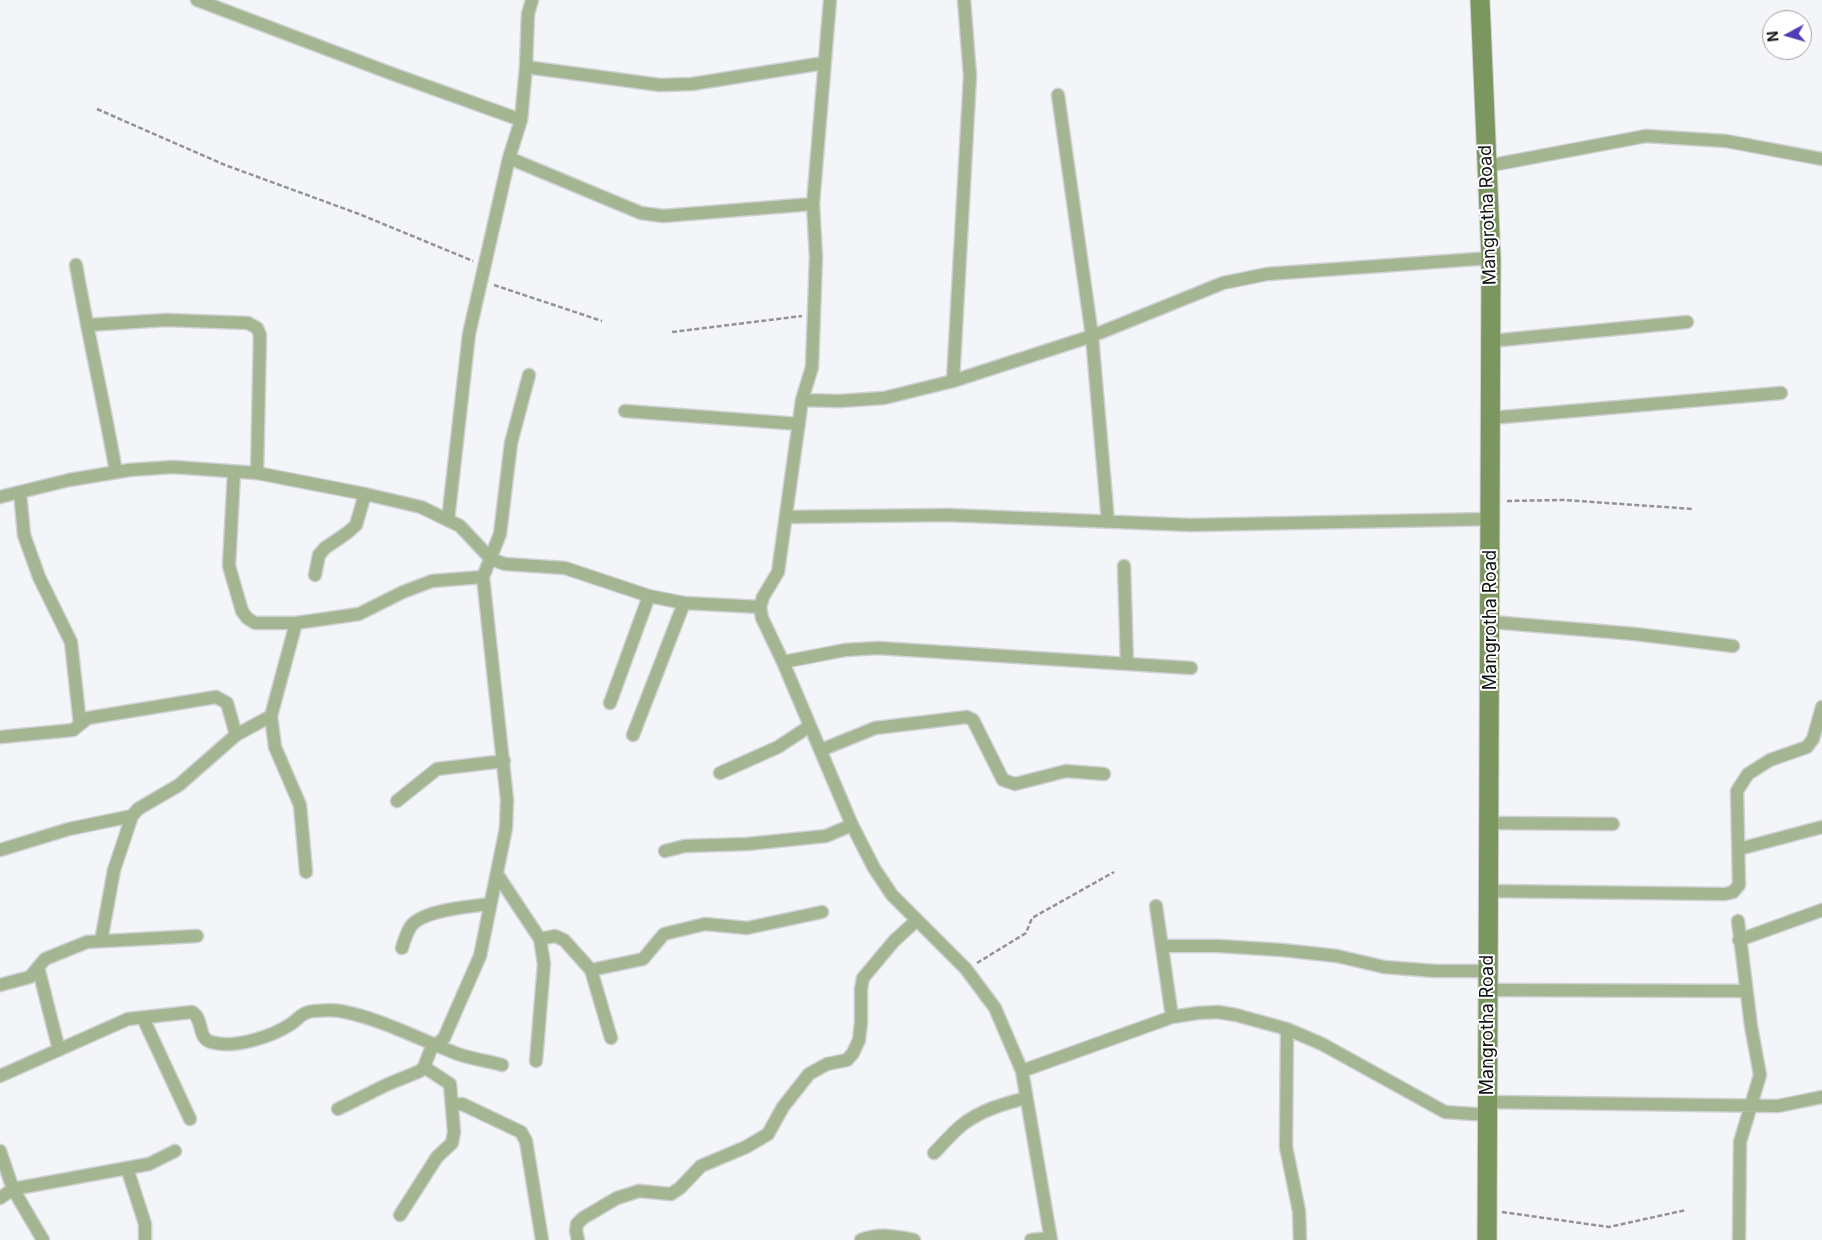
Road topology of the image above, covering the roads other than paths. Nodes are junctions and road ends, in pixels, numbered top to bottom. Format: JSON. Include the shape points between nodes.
{"nodes":[{"id":1,"x":197,"y":0,"type":"edge"},
{"id":2,"x":532,"y":0,"type":"edge"},
{"id":3,"x":830,"y":0,"type":"edge"},
{"id":4,"x":964,"y":0,"type":"edge"},
{"id":5,"x":1480,"y":0,"type":"edge"},
{"id":6,"x":824,"y":63,"type":"junction"},
{"id":7,"x":526,"y":67,"type":"junction"},
{"id":8,"x":1058,"y":96,"type":"dead end"},
{"id":9,"x":521,"y":120,"type":"junction"},
{"id":10,"x":509,"y":158,"type":"junction"},
{"id":11,"x":1822,"y":158,"type":"edge"},
{"id":12,"x":1487,"y":166,"type":"junction"},
{"id":13,"x":813,"y":204,"type":"junction"},
{"id":14,"x":1491,"y":258,"type":"junction"},
{"id":15,"x":76,"y":265,"type":"dead end"},
{"id":16,"x":1687,"y":322,"type":"dead end"},
{"id":17,"x":87,"y":325,"type":"junction"},
{"id":18,"x":1092,"y":336,"type":"junction"},
{"id":19,"x":1491,"y":341,"type":"junction"},
{"id":20,"x":529,"y":375,"type":"dead end"},
{"id":21,"x":953,"y":381,"type":"junction"},
{"id":22,"x":1781,"y":393,"type":"dead end"},
{"id":23,"x":802,"y":400,"type":"junction"},
{"id":24,"x":624,"y":411,"type":"dead end"},
{"id":25,"x":1491,"y":418,"type":"junction"},
{"id":26,"x":799,"y":424,"type":"junction"},
{"id":27,"x":116,"y":472,"type":"junction"},
{"id":28,"x":234,"y":472,"type":"junction"},
{"id":29,"x":257,"y":473,"type":"junction"},
{"id":30,"x":20,"y":492,"type":"junction"},
{"id":31,"x":365,"y":494,"type":"junction"},
{"id":32,"x":0,"y":497,"type":"edge"},
{"id":33,"x":1491,"y":510,"type":"junction"},
{"id":34,"x":786,"y":517,"type":"junction"},
{"id":35,"x":448,"y":520,"type":"junction"},
{"id":36,"x":1108,"y":522,"type":"junction"},
{"id":37,"x":491,"y":559,"type":"junction"},
{"id":38,"x":1124,"y":566,"type":"dead end"},
{"id":39,"x":314,"y":575,"type":"dead end"},
{"id":40,"x":483,"y":577,"type":"junction"},
{"id":41,"x":648,"y":596,"type":"junction"},
{"id":42,"x":684,"y":603,"type":"junction"},
{"id":43,"x":760,"y":606,"type":"junction"},
{"id":44,"x":1490,"y":622,"type":"junction"},
{"id":45,"x":296,"y":623,"type":"junction"},
{"id":46,"x":1733,"y":646,"type":"dead end"},
{"id":47,"x":783,"y":662,"type":"junction"},
{"id":48,"x":1127,"y":664,"type":"junction"},
{"id":49,"x":1191,"y":668,"type":"dead end"},
{"id":50,"x":610,"y":703,"type":"dead end"},
{"id":51,"x":1822,"y":707,"type":"edge"},
{"id":52,"x":271,"y":716,"type":"junction"},
{"id":53,"x":80,"y":724,"type":"junction"},
{"id":54,"x":810,"y":726,"type":"junction"},
{"id":55,"x":633,"y":734,"type":"dead end"},
{"id":56,"x":236,"y":735,"type":"junction"},
{"id":57,"x":0,"y":737,"type":"edge"},
{"id":58,"x":821,"y":750,"type":"junction"},
{"id":59,"x":504,"y":761,"type":"junction"},
{"id":60,"x":720,"y":773,"type":"dead end"},
{"id":61,"x":1104,"y":774,"type":"dead end"},
{"id":62,"x":397,"y":800,"type":"dead end"},
{"id":63,"x":132,"y":816,"type":"junction"},
{"id":64,"x":1489,"y":823,"type":"junction"},
{"id":65,"x":1613,"y":824,"type":"dead end"},
{"id":66,"x":852,"y":825,"type":"junction"},
{"id":67,"x":1822,"y":827,"type":"edge"},
{"id":68,"x":1738,"y":849,"type":"junction"},
{"id":69,"x":0,"y":850,"type":"edge"},
{"id":70,"x":666,"y":851,"type":"dead end"},
{"id":71,"x":306,"y":872,"type":"dead end"},
{"id":72,"x":497,"y":874,"type":"junction"},
{"id":73,"x":1489,"y":891,"type":"junction"},
{"id":74,"x":490,"y":904,"type":"junction"},
{"id":75,"x":1156,"y":906,"type":"dead end"},
{"id":76,"x":1822,"y":910,"type":"edge"},
{"id":77,"x":822,"y":912,"type":"dead end"},
{"id":78,"x":917,"y":920,"type":"junction"},
{"id":79,"x":1738,"y":921,"type":"dead end"},
{"id":80,"x":197,"y":936,"type":"dead end"},
{"id":81,"x":540,"y":939,"type":"junction"},
{"id":82,"x":1740,"y":940,"type":"junction"},
{"id":83,"x":101,"y":941,"type":"junction"},
{"id":84,"x":1162,"y":946,"type":"junction"},
{"id":85,"x":402,"y":948,"type":"dead end"},
{"id":86,"x":38,"y":967,"type":"junction"},
{"id":87,"x":591,"y":970,"type":"junction"},
{"id":88,"x":1489,"y":970,"type":"junction"},
{"id":89,"x":0,"y":985,"type":"edge"},
{"id":90,"x":1489,"y":990,"type":"junction"},
{"id":91,"x":1746,"y":991,"type":"junction"},
{"id":92,"x":1172,"y":1017,"type":"junction"},
{"id":93,"x":143,"y":1018,"type":"junction"},
{"id":94,"x":1287,"y":1029,"type":"junction"},
{"id":95,"x":611,"y":1038,"type":"dead end"},
{"id":96,"x":436,"y":1044,"type":"junction"},
{"id":97,"x":59,"y":1050,"type":"junction"},
{"id":98,"x":536,"y":1061,"type":"dead end"},
{"id":99,"x":502,"y":1065,"type":"dead end"},
{"id":100,"x":424,"y":1067,"type":"junction"},
{"id":101,"x":1022,"y":1071,"type":"junction"},
{"id":102,"x":0,"y":1076,"type":"edge"},
{"id":103,"x":1822,"y":1097,"type":"edge"},
{"id":104,"x":1026,"y":1098,"type":"junction"},
{"id":105,"x":452,"y":1105,"type":"junction"},
{"id":106,"x":1751,"y":1105,"type":"junction"},
{"id":107,"x":1488,"y":1108,"type":"junction"},
{"id":108,"x":338,"y":1109,"type":"dead end"},
{"id":109,"x":190,"y":1119,"type":"dead end"},
{"id":110,"x":0,"y":1151,"type":"edge"},
{"id":111,"x":175,"y":1151,"type":"dead end"},
{"id":112,"x":934,"y":1153,"type":"dead end"},
{"id":113,"x":127,"y":1168,"type":"junction"},
{"id":114,"x":12,"y":1189,"type":"junction"},
{"id":115,"x":0,"y":1198,"type":"edge"},
{"id":116,"x":400,"y":1215,"type":"dead end"},
{"id":117,"x":1050,"y":1239,"type":"edge"},
{"id":118,"x":43,"y":1240,"type":"edge"},
{"id":119,"x":145,"y":1240,"type":"edge"},
{"id":120,"x":542,"y":1240,"type":"edge"},
{"id":121,"x":578,"y":1240,"type":"edge"},
{"id":122,"x":861,"y":1240,"type":"edge"},
{"id":123,"x":914,"y":1240,"type":"edge"},
{"id":124,"x":1031,"y":1240,"type":"edge"},
{"id":125,"x":1300,"y":1240,"type":"edge"},
{"id":126,"x":1488,"y":1240,"type":"edge"},
{"id":127,"x":1739,"y":1240,"type":"edge"}],
"edges":[{"from":1,"to":9,"type":"street"},
{"from":2,"to":7,"type":"street","via":[[528,14]]},
{"from":3,"to":6,"type":"street"},
{"from":4,"to":21,"type":"street","via":[[970,76]]},
{"from":5,"to":12,"type":"main road","name":"Mangrotha Road"},
{"from":6,"to":7,"type":"street","via":[[692,84],[660,85]]},
{"from":6,"to":13,"type":"street"},
{"from":7,"to":9,"type":"street"},
{"from":8,"to":18,"type":"street"},
{"from":9,"to":10,"type":"street"},
{"from":10,"to":13,"type":"street","via":[[641,212],[663,216]]},
{"from":10,"to":35,"type":"street","via":[[465,363]]},
{"from":11,"to":12,"type":"street","via":[[1726,141],[1646,136]]},
{"from":12,"to":14,"type":"main road","name":"Mangrotha Road"},
{"from":13,"to":23,"type":"street","via":[[816,257],[812,367]]},
{"from":14,"to":18,"type":"street","via":[[1267,274],[1223,283]]},
{"from":14,"to":19,"type":"main road","name":"Mangrotha Road"},
{"from":15,"to":17,"type":"street"},
{"from":16,"to":19,"type":"street"},
{"from":17,"to":27,"type":"street"},
{"from":17,"to":29,"type":"street","via":[[166,320],[248,323],[257,328],[260,336]]},
{"from":18,"to":21,"type":"street"},
{"from":18,"to":36,"type":"street"},
{"from":19,"to":25,"type":"main road","name":"Mangrotha Road"},
{"from":20,"to":37,"type":"street","via":[[511,443],[500,534]]},
{"from":21,"to":23,"type":"street","via":[[884,398]]},
{"from":22,"to":25,"type":"street"},
{"from":23,"to":26,"type":"street"},
{"from":24,"to":26,"type":"street"},
{"from":25,"to":33,"type":"main road","name":"Mangrotha Road"},
{"from":26,"to":34,"type":"street"},
{"from":27,"to":28,"type":"street","via":[[173,467]]},
{"from":27,"to":30,"type":"street"},
{"from":28,"to":29,"type":"street"},
{"from":28,"to":45,"type":"street","via":[[229,566],[242,611],[255,623]]},
{"from":29,"to":31,"type":"street"},
{"from":30,"to":32,"type":"street"},
{"from":30,"to":53,"type":"street","via":[[24,535],[39,577],[71,642]]},
{"from":31,"to":35,"type":"street","via":[[421,507]]},
{"from":31,"to":39,"type":"street","via":[[356,524],[319,555]]},
{"from":33,"to":36,"type":"street","via":[[1191,525]]},
{"from":33,"to":44,"type":"main road","name":"Mangrotha Road"},
{"from":34,"to":36,"type":"street","via":[[947,515]]},
{"from":34,"to":43,"type":"street","via":[[778,572]]},
{"from":35,"to":37,"type":"street","via":[[460,526]]},
{"from":37,"to":40,"type":"street"},
{"from":37,"to":41,"type":"street","via":[[505,564],[565,568]]},
{"from":38,"to":48,"type":"street"},
{"from":40,"to":45,"type":"street","via":[[432,581],[359,614]]},
{"from":40,"to":59,"type":"street"},
{"from":41,"to":42,"type":"street"},
{"from":41,"to":50,"type":"street"},
{"from":42,"to":43,"type":"street"},
{"from":42,"to":55,"type":"street"},
{"from":43,"to":47,"type":"street","via":[[762,618]]},
{"from":44,"to":46,"type":"street"},
{"from":44,"to":64,"type":"main road","name":"Mangrotha Road"},
{"from":45,"to":52,"type":"street"},
{"from":47,"to":48,"type":"street","via":[[878,648]]},
{"from":47,"to":54,"type":"street"},
{"from":48,"to":49,"type":"street"},
{"from":51,"to":68,"type":"street","via":[[1813,739],[1807,747],[1770,760],[1748,774],[1738,791]]},
{"from":52,"to":56,"type":"street"},
{"from":52,"to":71,"type":"street","via":[[275,747],[300,806]]},
{"from":53,"to":56,"type":"street","via":[[88,718],[216,697],[227,703]]},
{"from":53,"to":57,"type":"street","via":[[73,730]]},
{"from":54,"to":58,"type":"street"},
{"from":54,"to":60,"type":"street","via":[[778,747]]},
{"from":56,"to":63,"type":"street","via":[[179,785],[138,808]]},
{"from":58,"to":61,"type":"street","via":[[875,728],[967,717],[973,720],[1003,780],[1009,783],[1066,771]]},
{"from":58,"to":66,"type":"street"},
{"from":59,"to":62,"type":"street","via":[[437,768]]},
{"from":59,"to":72,"type":"street","via":[[506,828]]},
{"from":63,"to":69,"type":"street","via":[[69,829]]},
{"from":63,"to":83,"type":"street","via":[[114,870]]},
{"from":64,"to":65,"type":"street"},
{"from":64,"to":73,"type":"main road","name":"Mangrotha Road"},
{"from":66,"to":70,"type":"street","via":[[826,836],[685,846]]},
{"from":66,"to":78,"type":"street","via":[[892,895]]},
{"from":67,"to":68,"type":"street"},
{"from":68,"to":73,"type":"street","via":[[1739,885],[1733,892],[1724,894]]},
{"from":72,"to":74,"type":"street"},
{"from":72,"to":81,"type":"street"},
{"from":73,"to":88,"type":"main road","name":"Mangrotha Road"},
{"from":74,"to":85,"type":"street","via":[[449,909],[420,918],[411,926]]},
{"from":74,"to":96,"type":"street","via":[[480,956],[444,1038]]},
{"from":75,"to":84,"type":"street"},
{"from":76,"to":82,"type":"street"},
{"from":77,"to":87,"type":"street","via":[[747,928],[705,924],[664,934],[643,959]]},
{"from":78,"to":101,"type":"street","via":[[966,969],[995,1008]]},
{"from":78,"to":121,"type":"street","via":[[894,941],[863,978],[859,1040],[847,1060],[827,1064],[809,1074],[783,1107],[768,1134],[746,1148],[701,1166],[671,1194],[638,1191],[617,1198],[583,1218],[576,1231]]},
{"from":79,"to":82,"type":"street"},
{"from":80,"to":83,"type":"street"},
{"from":81,"to":87,"type":"street","via":[[555,936],[564,940]]},
{"from":81,"to":98,"type":"street","via":[[544,964]]},
{"from":82,"to":91,"type":"street"},
{"from":83,"to":86,"type":"street","via":[[87,942],[45,959]]},
{"from":84,"to":88,"type":"street","via":[[1282,950],[1336,956],[1384,967],[1435,971]]},
{"from":84,"to":92,"type":"street"},
{"from":86,"to":89,"type":"street","via":[[30,977]]},
{"from":86,"to":97,"type":"street"},
{"from":87,"to":95,"type":"street"},
{"from":88,"to":90,"type":"main road","name":"Mangrotha Road"},
{"from":90,"to":91,"type":"street"},
{"from":90,"to":107,"type":"main road","name":"Mangrotha Road"},
{"from":91,"to":106,"type":"street","via":[[1760,1075]]},
{"from":92,"to":94,"type":"street","via":[[1218,1012]]},
{"from":92,"to":101,"type":"street"},
{"from":93,"to":96,"type":"street","via":[[192,1012],[199,1019],[205,1039],[231,1044],[251,1042],[289,1025],[306,1012],[339,1011]]},
{"from":93,"to":97,"type":"street","via":[[128,1019]]},
{"from":93,"to":109,"type":"street"},
{"from":94,"to":107,"type":"street","via":[[1344,1055],[1445,1112]]},
{"from":94,"to":125,"type":"street","via":[[1286,1147],[1299,1210]]},
{"from":96,"to":99,"type":"street","via":[[459,1054]]},
{"from":96,"to":100,"type":"street"},
{"from":97,"to":102,"type":"street"},
{"from":100,"to":105,"type":"street","via":[[450,1084]]},
{"from":100,"to":108,"type":"street"},
{"from":101,"to":104,"type":"street"},
{"from":103,"to":106,"type":"street","via":[[1778,1106]]},
{"from":104,"to":112,"type":"street","via":[[978,1114]]},
{"from":104,"to":117,"type":"street"},
{"from":105,"to":116,"type":"street","via":[[452,1143],[437,1157]]},
{"from":105,"to":120,"type":"street","via":[[462,1104],[521,1132],[526,1141]]},
{"from":106,"to":107,"type":"street"},
{"from":106,"to":127,"type":"street","via":[[1740,1142]]},
{"from":107,"to":126,"type":"main road","name":"Mangrotha Road"},
{"from":110,"to":114,"type":"street"},
{"from":111,"to":113,"type":"street","via":[[149,1164]]},
{"from":113,"to":114,"type":"street"},
{"from":113,"to":119,"type":"street","via":[[145,1224]]},
{"from":114,"to":115,"type":"street"},
{"from":114,"to":118,"type":"street"},
{"from":117,"to":124,"type":"street"},
{"from":122,"to":123,"type":"street","via":[[897,1236]]}]}
